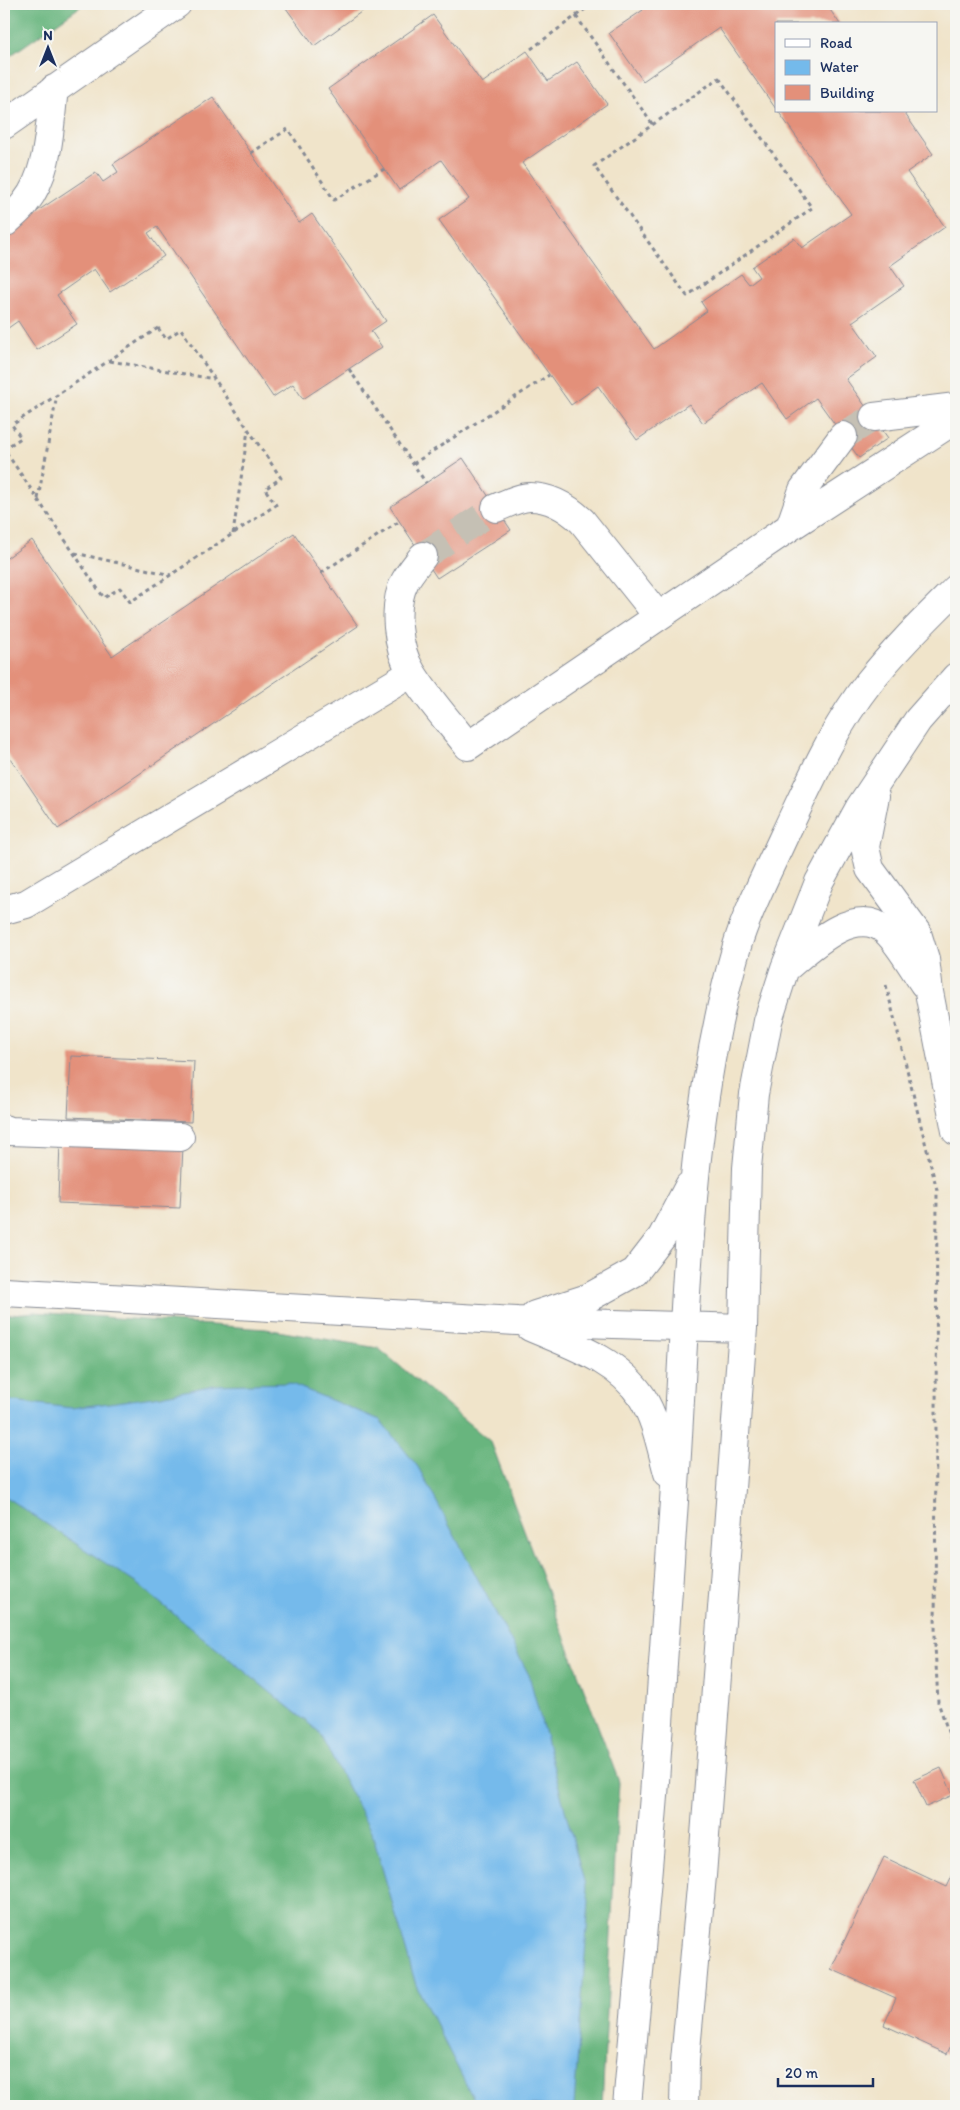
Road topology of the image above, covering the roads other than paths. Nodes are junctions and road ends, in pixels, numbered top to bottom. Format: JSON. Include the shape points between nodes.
{"nodes":[{"id":1,"x":177,"y":4,"type":"edge"},
{"id":2,"x":54,"y":90,"type":"junction"},
{"id":3,"x":4,"y":125,"type":"edge"},
{"id":4,"x":6,"y":222,"type":"dead end"},
{"id":5,"x":956,"y":407,"type":"edge"},
{"id":6,"x":874,"y":417,"type":"tunnel mouth"},
{"id":7,"x":956,"y":419,"type":"edge"},
{"id":8,"x":843,"y":436,"type":"tunnel mouth"},
{"id":9,"x":496,"y":508,"type":"tunnel mouth"},
{"id":10,"x":790,"y":526,"type":"junction"},
{"id":11,"x":423,"y":556,"type":"tunnel mouth"},
{"id":12,"x":956,"y":589,"type":"edge"},
{"id":13,"x":658,"y":616,"type":"junction"},
{"id":14,"x":412,"y":673,"type":"junction"},
{"id":15,"x":956,"y":676,"type":"edge"},
{"id":16,"x":879,"y":775,"type":"junction"},
{"id":17,"x":4,"y":910,"type":"edge"},
{"id":18,"x":785,"y":968,"type":"junction"},
{"id":19,"x":929,"y":992,"type":"junction"},
{"id":20,"x":4,"y":1129,"type":"edge"},
{"id":21,"x":956,"y":1130,"type":"edge"},
{"id":22,"x":180,"y":1137,"type":"dead end"},
{"id":23,"x":696,"y":1172,"type":"junction"},
{"id":24,"x":4,"y":1292,"type":"edge"},
{"id":25,"x":517,"y":1321,"type":"junction"},
{"id":26,"x":683,"y":1325,"type":"junction"},
{"id":27,"x":743,"y":1328,"type":"junction"},
{"id":28,"x":674,"y":1494,"type":"junction"},
{"id":29,"x":627,"y":2106,"type":"edge"},
{"id":30,"x":684,"y":2106,"type":"edge"}],
"edges":[{"from":1,"to":2,"type":"street"},
{"from":2,"to":3,"type":"street"},
{"from":2,"to":4,"type":"street","via":[[39,180],[26,202]]},
{"from":5,"to":6,"type":"street"},
{"from":7,"to":10,"type":"street"},
{"from":8,"to":10,"type":"street","via":[[803,490]]},
{"from":9,"to":13,"type":"street","via":[[528,497],[568,508]]},
{"from":10,"to":13,"type":"street"},
{"from":11,"to":14,"type":"street","via":[[405,581],[398,601],[401,641]]},
{"from":12,"to":23,"type":"street","via":[[868,684],[834,734],[772,862],[738,942],[719,1019]]},
{"from":13,"to":14,"type":"street","via":[[468,746]]},
{"from":14,"to":17,"type":"street","via":[[26,904]]},
{"from":15,"to":16,"type":"street","via":[[918,720]]},
{"from":16,"to":18,"type":"street","via":[[819,882]]},
{"from":16,"to":19,"type":"street","via":[[864,847],[870,869],[917,933],[925,959]]},
{"from":18,"to":19,"type":"street","via":[[840,927],[862,922],[884,929]]},
{"from":18,"to":27,"type":"street","via":[[768,1022],[754,1094],[747,1168]]},
{"from":19,"to":21,"type":"street"},
{"from":20,"to":22,"type":"street"},
{"from":23,"to":25,"type":"street","via":[[662,1237],[635,1272],[588,1298]]},
{"from":23,"to":26,"type":"street"},
{"from":24,"to":25,"type":"street"},
{"from":25,"to":26,"type":"street"},
{"from":25,"to":28,"type":"street","via":[[597,1358],[626,1379],[642,1398],[656,1428]]},
{"from":26,"to":27,"type":"street"},
{"from":26,"to":28,"type":"street"},
{"from":27,"to":30,"type":"street"},
{"from":28,"to":29,"type":"street","via":[[654,1795]]}]}
